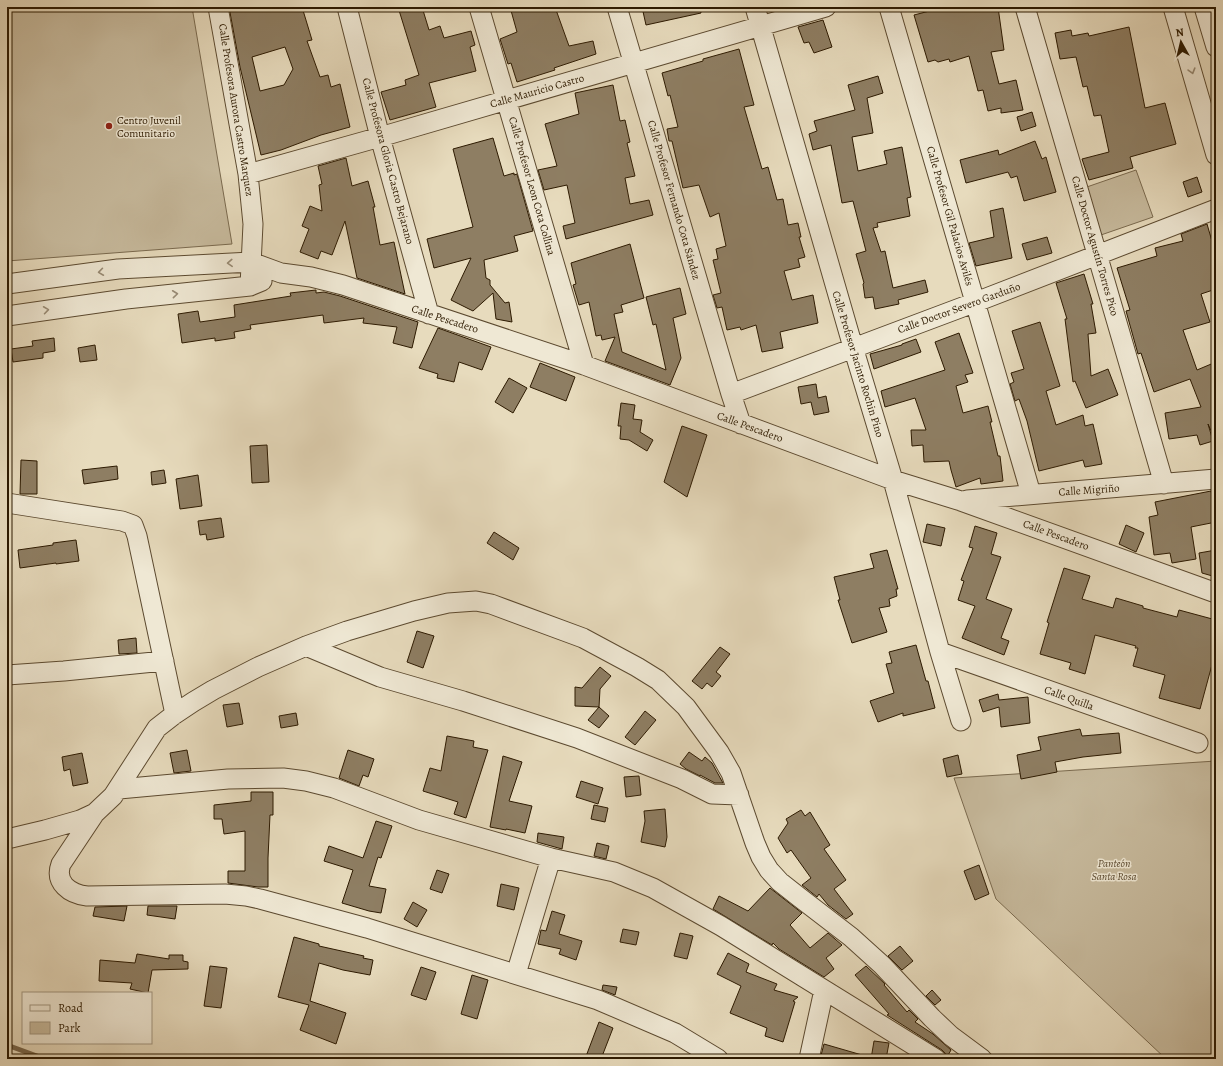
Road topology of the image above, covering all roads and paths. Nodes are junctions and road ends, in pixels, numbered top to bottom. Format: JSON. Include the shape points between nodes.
{"nodes":[{"id":1,"x":218,"y":7,"type":"edge"},
{"id":2,"x":347,"y":7,"type":"edge"},
{"id":3,"x":479,"y":7,"type":"edge"},
{"id":4,"x":617,"y":7,"type":"edge"},
{"id":5,"x":755,"y":7,"type":"edge"},
{"id":6,"x":826,"y":7,"type":"edge"},
{"id":7,"x":889,"y":7,"type":"edge"},
{"id":8,"x":1025,"y":7,"type":"edge"},
{"id":9,"x":1173,"y":7,"type":"edge"},
{"id":10,"x":1204,"y":7,"type":"edge"},
{"id":11,"x":761,"y":26,"type":"junction"},
{"id":12,"x":1216,"y":47,"type":"edge"},
{"id":13,"x":633,"y":63,"type":"junction"},
{"id":14,"x":506,"y":100,"type":"junction"},
{"id":15,"x":380,"y":137,"type":"junction"},
{"id":16,"x":1216,"y":155,"type":"edge"},
{"id":17,"x":248,"y":174,"type":"junction"},
{"id":18,"x":1216,"y":209,"type":"edge"},
{"id":19,"x":1098,"y":255,"type":"junction"},
{"id":20,"x":251,"y":262,"type":"junction"},
{"id":21,"x":282,"y":273,"type":"junction"},
{"id":22,"x":7,"y":284,"type":"edge"},
{"id":23,"x":250,"y":286,"type":"junction"},
{"id":24,"x":976,"y":302,"type":"junction"},
{"id":25,"x":429,"y":314,"type":"junction"},
{"id":26,"x":7,"y":316,"type":"edge"},
{"id":27,"x":852,"y":347,"type":"junction"},
{"id":28,"x":584,"y":365,"type":"junction"},
{"id":29,"x":731,"y":394,"type":"junction"},
{"id":30,"x":740,"y":424,"type":"junction"},
{"id":31,"x":893,"y":480,"type":"junction"},
{"id":32,"x":1216,"y":480,"type":"edge"},
{"id":33,"x":1164,"y":484,"type":"junction"},
{"id":34,"x":1031,"y":494,"type":"junction"},
{"id":35,"x":961,"y":501,"type":"junction"},
{"id":36,"x":7,"y":503,"type":"edge"},
{"id":37,"x":1216,"y":593,"type":"edge"},
{"id":38,"x":306,"y":646,"type":"junction"},
{"id":39,"x":940,"y":652,"type":"junction"},
{"id":40,"x":164,"y":661,"type":"junction"},
{"id":41,"x":7,"y":675,"type":"edge"},
{"id":42,"x":175,"y":714,"type":"junction"},
{"id":43,"x":962,"y":721,"type":"dead end"},
{"id":44,"x":1198,"y":743,"type":"dead end"},
{"id":45,"x":119,"y":788,"type":"junction"},
{"id":46,"x":739,"y":795,"type":"junction"},
{"id":47,"x":95,"y":813,"type":"junction"},
{"id":48,"x":7,"y":839,"type":"edge"},
{"id":49,"x":551,"y":858,"type":"junction"},
{"id":50,"x":516,"y":974,"type":"junction"},
{"id":51,"x":824,"y":990,"type":"junction"},
{"id":52,"x":718,"y":1059,"type":"edge"},
{"id":53,"x":809,"y":1059,"type":"edge"},
{"id":54,"x":936,"y":1059,"type":"edge"},
{"id":55,"x":982,"y":1059,"type":"edge"}],
"edges":[{"from":1,"to":17,"type":"street","name":"Calle Profesora Aurora Castro Marquez"},
{"from":2,"to":15,"type":"street","name":"Calle Profesora Gloria Castro Bejarano"},
{"from":3,"to":14,"type":"street","name":"Calle Profesor Leon Cota Collina"},
{"from":4,"to":13,"type":"street","name":"Calle Profesor Fernando Cota Sández"},
{"from":5,"to":11,"type":"street","name":"Calle Profesor Jacinto Rochin Pino"},
{"from":6,"to":11,"type":"street","name":"Calle Mauricio Castro"},
{"from":7,"to":24,"type":"street","name":"Calle Profesor Gil Palacios Avilés"},
{"from":8,"to":19,"type":"street","name":"Calle Doctor Agustín Torres Pico"},
{"from":9,"to":16,"type":"street","one_way":true},
{"from":10,"to":12,"type":"street"},
{"from":11,"to":13,"type":"street","name":"Calle Mauricio Castro"},
{"from":11,"to":27,"type":"street","name":"Calle Profesor Jacinto Rochin Pino"},
{"from":13,"to":14,"type":"street","name":"Calle Mauricio Castro"},
{"from":13,"to":29,"type":"street","name":"Calle Profesor Fernando Cota Sández"},
{"from":14,"to":15,"type":"street","name":"Calle Mauricio Castro"},
{"from":14,"to":28,"type":"street","name":"Calle Profesor Leon Cota Collina"},
{"from":15,"to":17,"type":"street","name":"Calle Mauricio Castro"},
{"from":15,"to":25,"type":"street","name":"Calle Profesora Gloria Castro Bejarano"},
{"from":17,"to":20,"type":"street","name":"Calle Profesora Aurora Castro Marquez","via":[[253,224]]},
{"from":18,"to":19,"type":"street","name":"Calle Doctor Severo Garduño"},
{"from":19,"to":24,"type":"street","name":"Calle Doctor Severo Garduño"},
{"from":19,"to":33,"type":"street","name":"Calle Doctor Agustín Torres Pico"},
{"from":20,"to":21,"type":"street","name":"Calle Pescadero"},
{"from":20,"to":22,"type":"street","one_way":true,"via":[[118,269]]},
{"from":20,"to":23,"type":"street","name":"Calle Profesora Aurora Castro Marquez"},
{"from":21,"to":23,"type":"street"},
{"from":21,"to":25,"type":"street","name":"Calle Pescadero","via":[[343,285]]},
{"from":26,"to":23,"type":"street","one_way":true,"via":[[126,299]]},
{"from":24,"to":27,"type":"street","name":"Calle Doctor Severo Garduño"},
{"from":24,"to":34,"type":"street","name":"Calle Profesor Gil Palacios Avilés"},
{"from":25,"to":28,"type":"street","name":"Calle Pescadero"},
{"from":27,"to":29,"type":"street","name":"Calle Doctor Severo Garduño"},
{"from":27,"to":31,"type":"street","name":"Calle Profesor Jacinto Rochin Pino"},
{"from":28,"to":30,"type":"street","name":"Calle Pescadero"},
{"from":29,"to":30,"type":"street"},
{"from":30,"to":31,"type":"street","name":"Calle Pescadero"},
{"from":31,"to":35,"type":"street","name":"Calle Pescadero"},
{"from":31,"to":39,"type":"street","name":"Calle Profesor Jacinto Rochin Pino"},
{"from":32,"to":33,"type":"street","name":"Calle Migriño"},
{"from":33,"to":34,"type":"street","name":"Calle Migriño"},
{"from":34,"to":35,"type":"street","name":"Calle Migriño"},
{"from":35,"to":37,"type":"street","name":"Calle Pescadero"},
{"from":36,"to":40,"type":"street","via":[[122,521],[133,525]]},
{"from":38,"to":42,"type":"street","via":[[219,687]]},
{"from":38,"to":46,"type":"street","via":[[380,677],[578,738],[712,794]]},
{"from":38,"to":46,"type":"street","via":[[354,629],[448,603],[476,601],[491,604],[583,638],[658,680],[686,707],[719,752],[732,773]]},
{"from":39,"to":43,"type":"street","name":"Calle Profesor Jacinto Rochin Pino"},
{"from":39,"to":44,"type":"street","name":"Calle Quilla"},
{"from":40,"to":41,"type":"street"},
{"from":40,"to":42,"type":"street"},
{"from":42,"to":45,"type":"street","via":[[157,728]]},
{"from":45,"to":47,"type":"street"},
{"from":45,"to":49,"type":"street","via":[[228,779],[283,778],[306,781],[334,788],[419,820]]},
{"from":46,"to":55,"type":"street","via":[[761,857],[780,882],[851,937],[882,965],[937,1023]]},
{"from":47,"to":48,"type":"street","via":[[46,830]]},
{"from":47,"to":50,"type":"street","via":[[59,870],[59,879],[79,895],[214,893],[246,896],[367,928]]},
{"from":49,"to":50,"type":"street"},
{"from":49,"to":51,"type":"street","via":[[614,872],[653,888],[722,926]]},
{"from":50,"to":52,"type":"street","via":[[598,1000],[637,1016],[675,1033]]},
{"from":51,"to":53,"type":"street"},
{"from":51,"to":54,"type":"street"}]}
